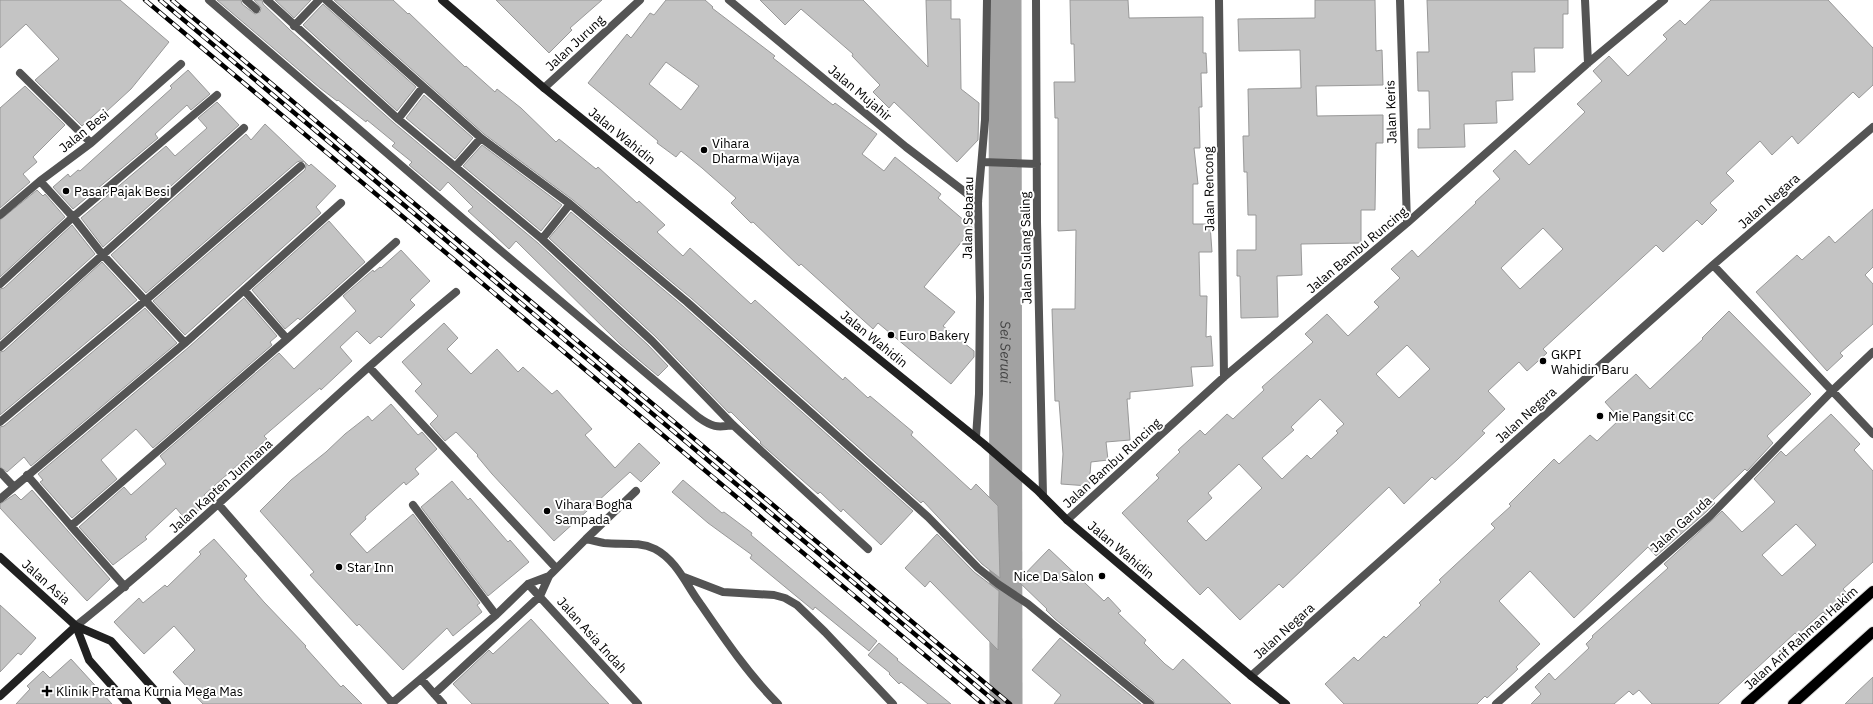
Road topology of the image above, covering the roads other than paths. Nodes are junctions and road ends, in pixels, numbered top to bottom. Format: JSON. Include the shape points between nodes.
{"nodes":[{"id":1,"x":209,"y":0,"type":"edge"},
{"id":2,"x":246,"y":0,"type":"edge"},
{"id":3,"x":267,"y":0,"type":"edge"},
{"id":4,"x":319,"y":0,"type":"edge"},
{"id":5,"x":326,"y":0,"type":"edge"},
{"id":6,"x":442,"y":0,"type":"edge"},
{"id":7,"x":640,"y":0,"type":"edge"},
{"id":8,"x":729,"y":0,"type":"edge"},
{"id":9,"x":987,"y":0,"type":"edge"},
{"id":10,"x":1036,"y":0,"type":"edge"},
{"id":11,"x":1219,"y":0,"type":"edge"},
{"id":12,"x":1400,"y":0,"type":"edge"},
{"id":13,"x":1585,"y":0,"type":"edge"},
{"id":14,"x":1664,"y":0,"type":"edge"},
{"id":15,"x":256,"y":8,"type":"dead end"},
{"id":16,"x":294,"y":26,"type":"junction"},
{"id":17,"x":1588,"y":63,"type":"junction"},
{"id":18,"x":181,"y":64,"type":"dead end"},
{"id":19,"x":20,"y":73,"type":"dead end"},
{"id":20,"x":423,"y":87,"type":"junction"},
{"id":21,"x":544,"y":88,"type":"junction"},
{"id":22,"x":217,"y":95,"type":"dead end"},
{"id":23,"x":398,"y":119,"type":"junction"},
{"id":24,"x":1873,"y":127,"type":"edge"},
{"id":25,"x":244,"y":128,"type":"dead end"},
{"id":26,"x":481,"y":138,"type":"junction"},
{"id":27,"x":91,"y":143,"type":"junction"},
{"id":28,"x":982,"y":162,"type":"junction"},
{"id":29,"x":1033,"y":164,"type":"junction"},
{"id":30,"x":301,"y":166,"type":"dead end"},
{"id":31,"x":456,"y":166,"type":"junction"},
{"id":32,"x":40,"y":181,"type":"junction"},
{"id":33,"x":978,"y":202,"type":"junction"},
{"id":34,"x":341,"y":203,"type":"dead end"},
{"id":35,"x":570,"y":204,"type":"junction"},
{"id":36,"x":0,"y":215,"type":"edge"},
{"id":37,"x":73,"y":217,"type":"junction"},
{"id":38,"x":1407,"y":223,"type":"junction"},
{"id":39,"x":542,"y":239,"type":"junction"},
{"id":40,"x":396,"y":242,"type":"dead end"},
{"id":41,"x":102,"y":254,"type":"junction"},
{"id":42,"x":1714,"y":265,"type":"junction"},
{"id":43,"x":0,"y":284,"type":"edge"},
{"id":44,"x":244,"y":290,"type":"junction"},
{"id":45,"x":456,"y":292,"type":"dead end"},
{"id":46,"x":146,"y":300,"type":"junction"},
{"id":47,"x":287,"y":339,"type":"junction"},
{"id":48,"x":185,"y":343,"type":"junction"},
{"id":49,"x":0,"y":347,"type":"edge"},
{"id":50,"x":1873,"y":352,"type":"edge"},
{"id":51,"x":369,"y":368,"type":"junction"},
{"id":52,"x":1224,"y":377,"type":"junction"},
{"id":53,"x":1832,"y":391,"type":"junction"},
{"id":54,"x":0,"y":422,"type":"edge"},
{"id":55,"x":733,"y":425,"type":"junction"},
{"id":56,"x":1873,"y":434,"type":"edge"},
{"id":57,"x":976,"y":437,"type":"junction"},
{"id":58,"x":0,"y":472,"type":"edge"},
{"id":59,"x":26,"y":475,"type":"junction"},
{"id":60,"x":14,"y":487,"type":"junction"},
{"id":61,"x":636,"y":491,"type":"dead end"},
{"id":62,"x":1040,"y":493,"type":"junction"},
{"id":63,"x":0,"y":499,"type":"edge"},
{"id":64,"x":219,"y":505,"type":"junction"},
{"id":65,"x":413,"y":505,"type":"dead end"},
{"id":66,"x":1067,"y":520,"type":"junction"},
{"id":67,"x":70,"y":526,"type":"junction"},
{"id":68,"x":586,"y":539,"type":"junction"},
{"id":69,"x":868,"y":549,"type":"dead end"},
{"id":70,"x":0,"y":557,"type":"edge"},
{"id":71,"x":556,"y":568,"type":"junction"},
{"id":72,"x":549,"y":576,"type":"junction"},
{"id":73,"x":684,"y":577,"type":"junction"},
{"id":74,"x":528,"y":584,"type":"junction"},
{"id":75,"x":125,"y":587,"type":"junction"},
{"id":76,"x":1873,"y":591,"type":"edge"},
{"id":77,"x":540,"y":596,"type":"junction"},
{"id":78,"x":496,"y":615,"type":"junction"},
{"id":79,"x":76,"y":626,"type":"junction"},
{"id":80,"x":1873,"y":632,"type":"edge"},
{"id":81,"x":1251,"y":676,"type":"junction"},
{"id":82,"x":421,"y":679,"type":"junction"},
{"id":83,"x":434,"y":694,"type":"junction"},
{"id":84,"x":0,"y":696,"type":"edge"},
{"id":85,"x":128,"y":704,"type":"edge"},
{"id":86,"x":167,"y":704,"type":"edge"},
{"id":87,"x":392,"y":704,"type":"edge"},
{"id":88,"x":443,"y":704,"type":"edge"},
{"id":89,"x":638,"y":704,"type":"edge"},
{"id":90,"x":778,"y":704,"type":"edge"},
{"id":91,"x":893,"y":704,"type":"edge"},
{"id":92,"x":1150,"y":704,"type":"edge"},
{"id":93,"x":1286,"y":704,"type":"edge"},
{"id":94,"x":1496,"y":704,"type":"edge"},
{"id":95,"x":1746,"y":704,"type":"edge"},
{"id":96,"x":1793,"y":704,"type":"edge"}],
"edges":[{"from":1,"to":55,"type":"street","via":[[698,418],[719,428]]},
{"from":2,"to":15,"type":"street"},
{"from":3,"to":16,"type":"street"},
{"from":4,"to":16,"type":"street"},
{"from":5,"to":20,"type":"street"},
{"from":6,"to":21,"type":"street","name":"Jalan Wahidin"},
{"from":7,"to":21,"type":"street","name":"Jalan Jurung"},
{"from":8,"to":33,"type":"street","name":"Jalan Mujahir","via":[[906,147]]},
{"from":9,"to":28,"type":"street","name":"Jalan Sebarau"},
{"from":10,"to":29,"type":"street","name":"Jalan Sulang Saling"},
{"from":11,"to":52,"type":"street","name":"Jalan Rencong"},
{"from":12,"to":38,"type":"street","name":"Jalan Keris"},
{"from":13,"to":17,"type":"street"},
{"from":14,"to":17,"type":"street","name":"Jalan Bambu Runcing"},
{"from":16,"to":23,"type":"street"},
{"from":17,"to":38,"type":"street","name":"Jalan Bambu Runcing"},
{"from":18,"to":27,"type":"street","name":"Jalan Besi"},
{"from":19,"to":27,"type":"street"},
{"from":20,"to":23,"type":"street"},
{"from":20,"to":26,"type":"street"},
{"from":21,"to":57,"type":"street","name":"Jalan Wahidin"},
{"from":22,"to":37,"type":"street"},
{"from":23,"to":31,"type":"street"},
{"from":24,"to":42,"type":"street","name":"Jalan Negara"},
{"from":25,"to":41,"type":"street"},
{"from":26,"to":31,"type":"street"},
{"from":26,"to":35,"type":"street"},
{"from":27,"to":32,"type":"street","name":"Jalan Besi"},
{"from":28,"to":29,"type":"street"},
{"from":28,"to":33,"type":"street","name":"Jalan Sebarau"},
{"from":29,"to":62,"type":"street","name":"Jalan Sulang Saling"},
{"from":30,"to":46,"type":"street"},
{"from":31,"to":39,"type":"street"},
{"from":32,"to":36,"type":"street","name":"Jalan Besi"},
{"from":32,"to":37,"type":"street"},
{"from":33,"to":57,"type":"street","name":"Jalan Sebarau","via":[[980,379]]},
{"from":34,"to":44,"type":"street"},
{"from":35,"to":39,"type":"street"},
{"from":35,"to":92,"type":"street","via":[[688,302],[928,516],[978,568],[1028,604]]},
{"from":37,"to":41,"type":"street"},
{"from":37,"to":43,"type":"street"},
{"from":38,"to":52,"type":"street","name":"Jalan Bambu Runcing"},
{"from":39,"to":55,"type":"street","via":[[652,341]]},
{"from":40,"to":47,"type":"street"},
{"from":41,"to":46,"type":"street"},
{"from":41,"to":49,"type":"street"},
{"from":42,"to":53,"type":"street"},
{"from":42,"to":81,"type":"street","name":"Jalan Negara"},
{"from":44,"to":47,"type":"street"},
{"from":44,"to":48,"type":"street"},
{"from":45,"to":51,"type":"street","name":"Jalan Kapten Jumhana"},
{"from":46,"to":48,"type":"street"},
{"from":46,"to":54,"type":"street"},
{"from":47,"to":67,"type":"street"},
{"from":48,"to":59,"type":"street"},
{"from":50,"to":53,"type":"street","name":"Jalan Garuda"},
{"from":51,"to":64,"type":"street","name":"Jalan Kapten Jumhana"},
{"from":51,"to":71,"type":"street"},
{"from":52,"to":66,"type":"street","name":"Jalan Bambu Runcing"},
{"from":53,"to":56,"type":"street"},
{"from":53,"to":94,"type":"street","name":"Jalan Garuda","via":[[1710,516]]},
{"from":55,"to":69,"type":"street"},
{"from":57,"to":62,"type":"street","name":"Jalan Wahidin"},
{"from":58,"to":60,"type":"street"},
{"from":59,"to":60,"type":"street"},
{"from":59,"to":67,"type":"street"},
{"from":60,"to":63,"type":"street"},
{"from":61,"to":68,"type":"street"},
{"from":62,"to":66,"type":"street","name":"Jalan Wahidin"},
{"from":64,"to":75,"type":"street","name":"Jalan Kapten Jumhana"},
{"from":64,"to":87,"type":"street"},
{"from":65,"to":78,"type":"street"},
{"from":66,"to":81,"type":"street","name":"Jalan Wahidin"},
{"from":67,"to":75,"type":"street"},
{"from":68,"to":71,"type":"street"},
{"from":68,"to":73,"type":"street","via":[[605,543],[638,543],[655,549],[670,560]]},
{"from":70,"to":79,"type":"street","name":"Jalan Asia"},
{"from":71,"to":72,"type":"street"},
{"from":72,"to":74,"type":"street"},
{"from":72,"to":77,"type":"street"},
{"from":73,"to":90,"type":"street","via":[[749,671]]},
{"from":73,"to":91,"type":"street","via":[[723,592],[774,595],[797,604]]},
{"from":74,"to":77,"type":"street","name":"Jalan Asia Indah"},
{"from":74,"to":78,"type":"street"},
{"from":75,"to":79,"type":"street","name":"Jalan Kapten Jumhana"},
{"from":76,"to":95,"type":"main road","name":"Jalan Arif Rahman Hakim"},
{"from":77,"to":83,"type":"street"},
{"from":77,"to":89,"type":"street","name":"Jalan Asia Indah"},
{"from":78,"to":82,"type":"street"},
{"from":79,"to":84,"type":"street","name":"Jalan Kapten Jumhana"},
{"from":79,"to":85,"type":"street","name":"Jalan Asia","via":[[89,660]]},
{"from":79,"to":86,"type":"street","name":"Jalan Asia","via":[[111,641]]},
{"from":80,"to":96,"type":"main road"},
{"from":81,"to":93,"type":"street","name":"Jalan Wahidin"},
{"from":82,"to":83,"type":"street"},
{"from":82,"to":87,"type":"street"},
{"from":83,"to":88,"type":"street"}]}
